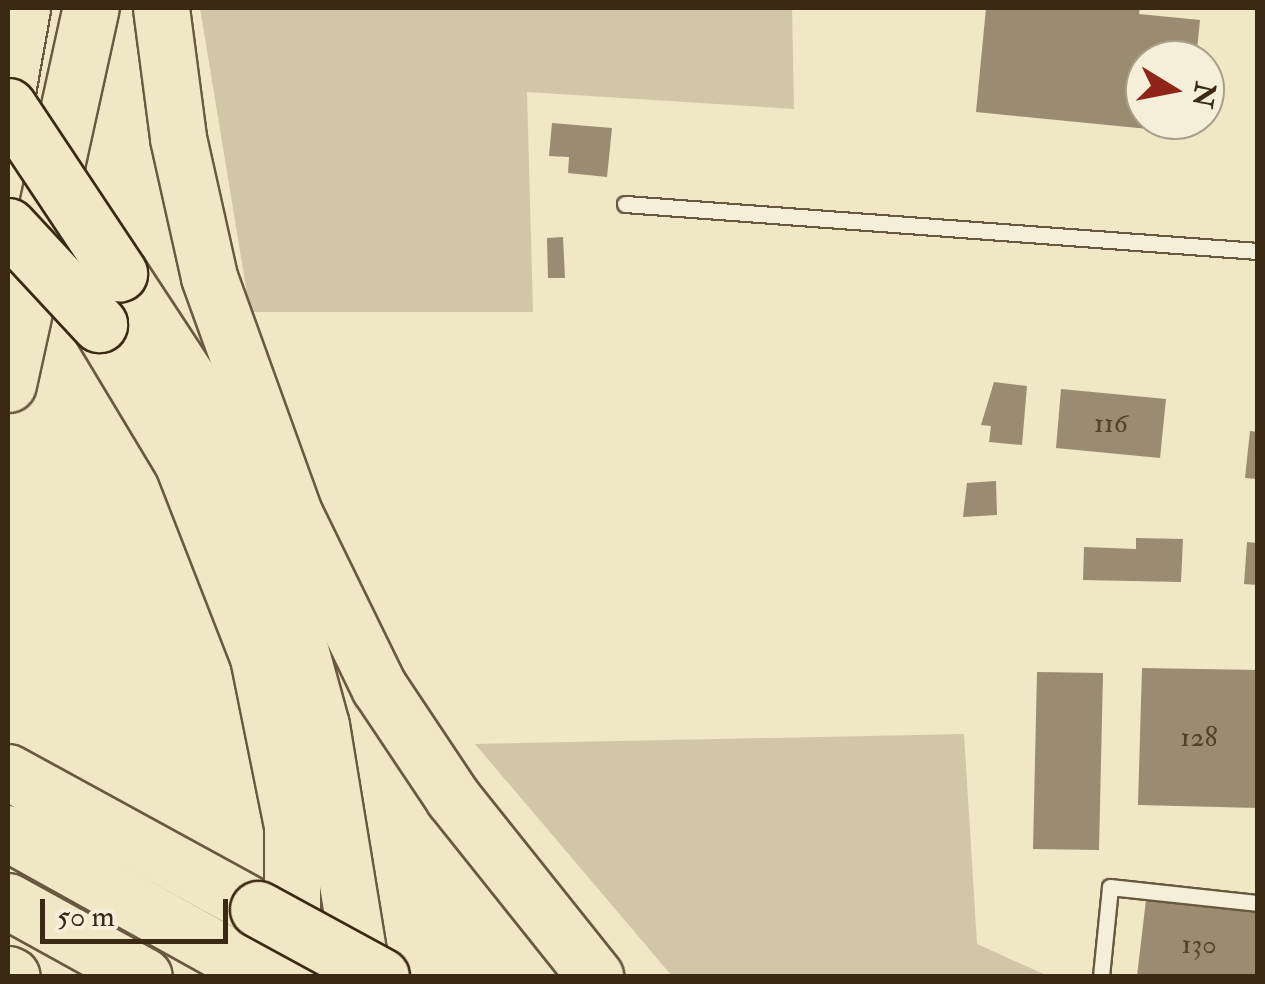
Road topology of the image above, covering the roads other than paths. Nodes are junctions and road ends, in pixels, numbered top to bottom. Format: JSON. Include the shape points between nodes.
{"nodes":[{"id":1,"x":22,"y":8,"type":"edge"},
{"id":2,"x":91,"y":8,"type":"edge"},
{"id":3,"x":160,"y":8,"type":"edge"},
{"id":4,"x":8,"y":86,"type":"edge"},
{"id":5,"x":8,"y":106,"type":"edge"},
{"id":6,"x":625,"y":204,"type":"dead end"},
{"id":7,"x":8,"y":226,"type":"edge"},
{"id":8,"x":1258,"y":251,"type":"edge"},
{"id":9,"x":8,"y":384,"type":"edge"},
{"id":10,"x":8,"y":772,"type":"edge"},
{"id":11,"x":8,"y":833,"type":"edge"},
{"id":12,"x":8,"y":901,"type":"edge"},
{"id":13,"x":1258,"y":903,"type":"edge"},
{"id":14,"x":267,"y":973,"type":"edge"},
{"id":15,"x":144,"y":976,"type":"edge"},
{"id":16,"x":362,"y":976,"type":"edge"},
{"id":17,"x":380,"y":976,"type":"edge"},
{"id":18,"x":594,"y":976,"type":"edge"},
{"id":19,"x":1101,"y":976,"type":"edge"}],
"edges":[{"from":1,"to":4,"type":"highway"},
{"from":2,"to":9,"type":"highway"},
{"from":3,"to":18,"type":"highway","via":[[178,138],[209,276],[294,513],[379,687],[453,798]]},
{"from":5,"to":16,"type":"highway","bridge":true,"via":[[201,398],[272,550],[321,725]]},
{"from":6,"to":8,"type":"lane"},
{"from":7,"to":14,"type":"highway","bridge":true,"via":[[99,324],[168,434],[258,657],[292,826]]},
{"from":10,"to":17,"type":"highway","bridge":true},
{"from":11,"to":14,"type":"highway"},
{"from":12,"to":15,"type":"highway"},
{"from":13,"to":19,"type":"lane","via":[[1110,887]]}]}
